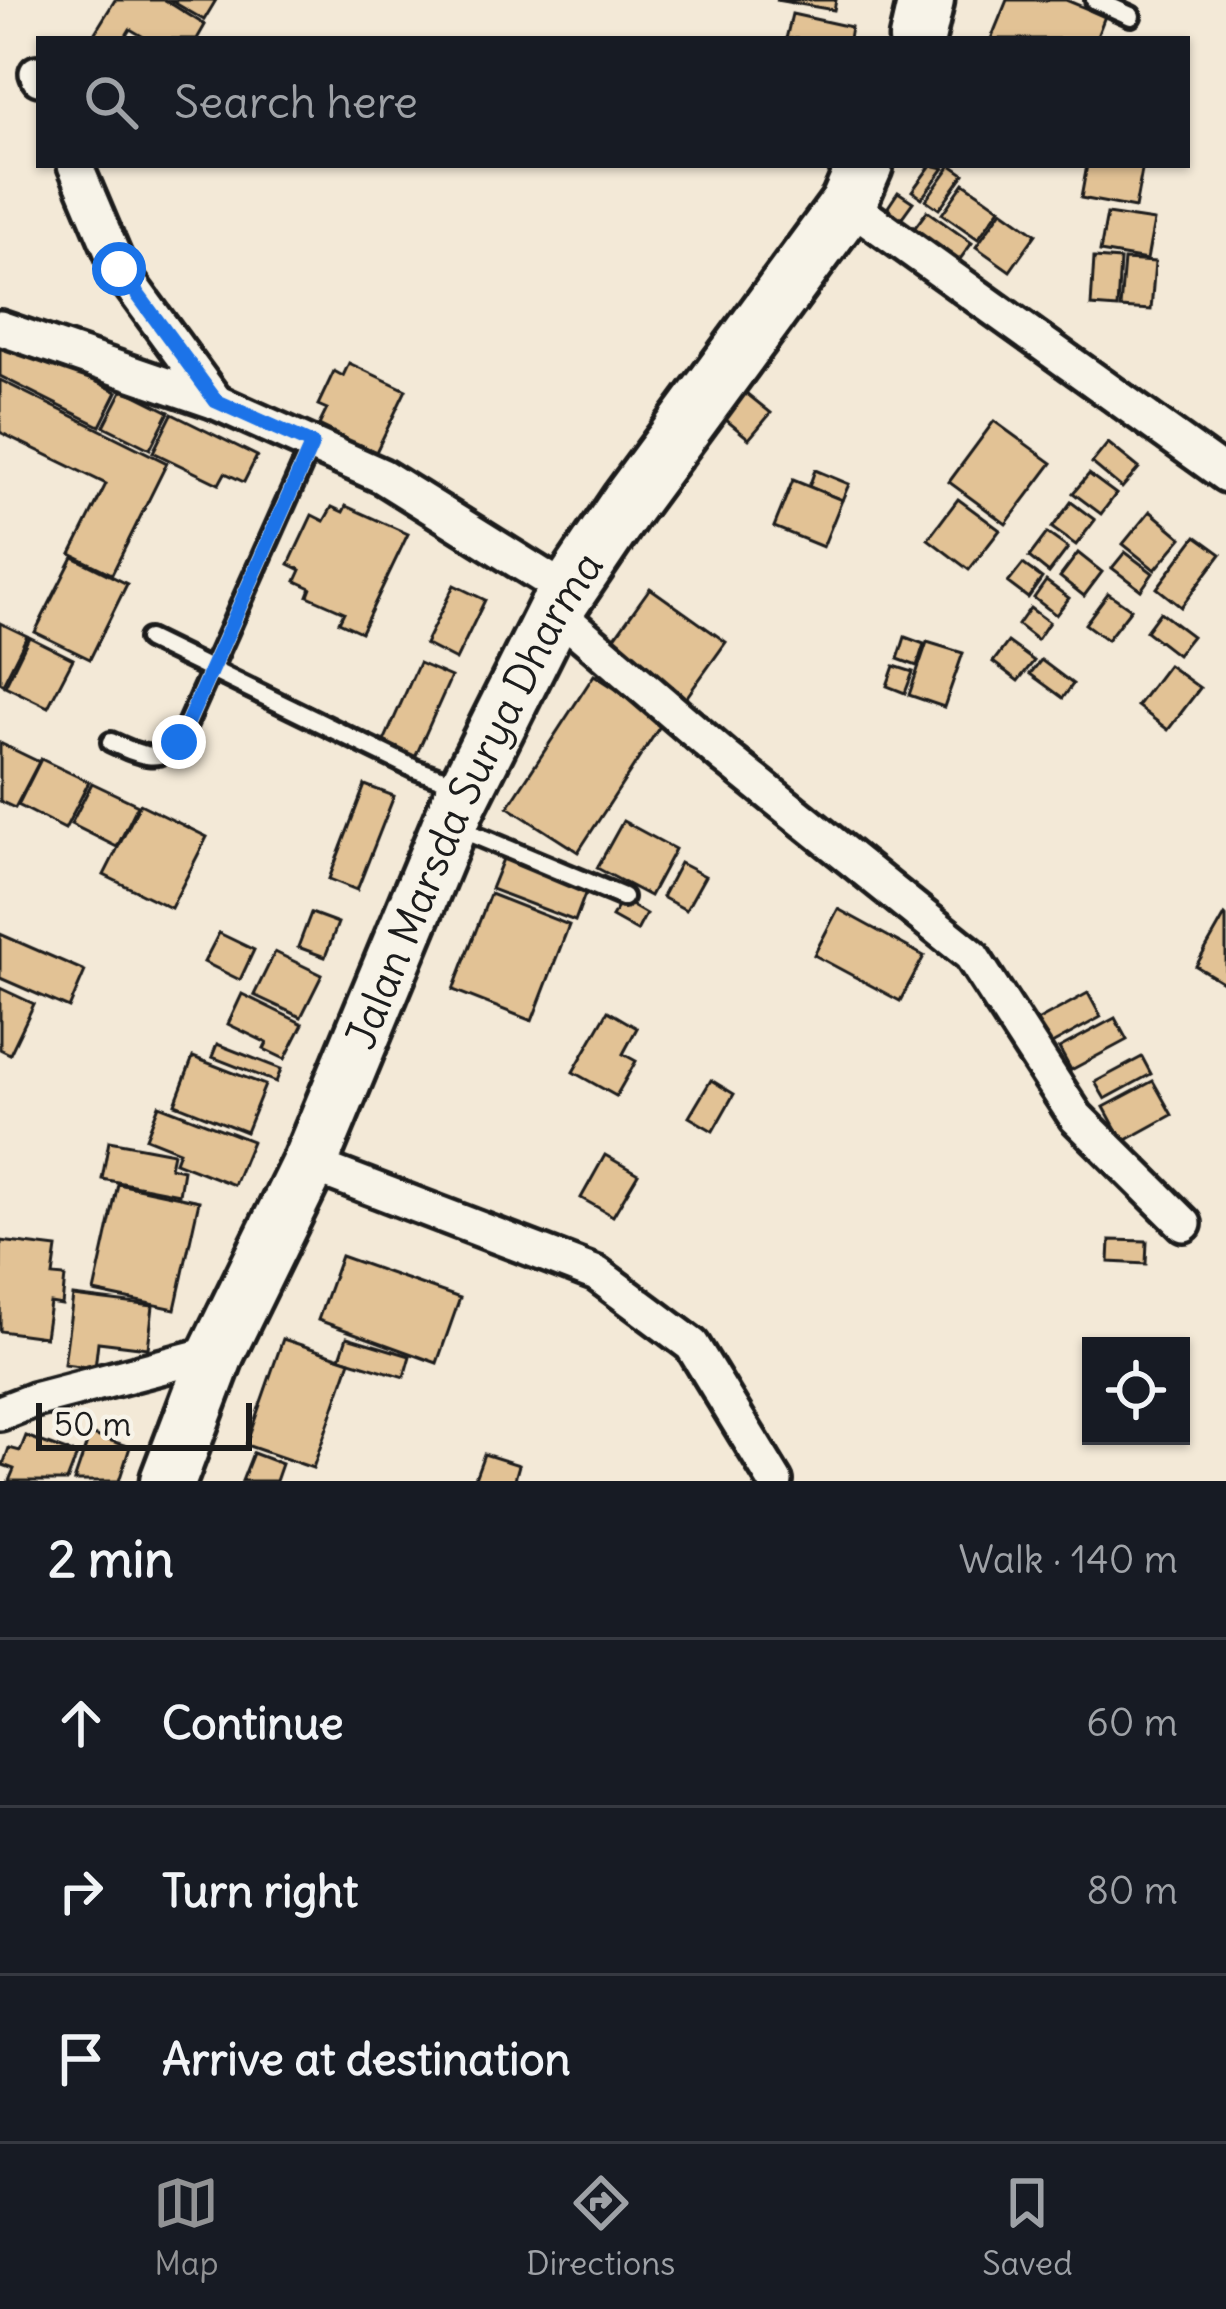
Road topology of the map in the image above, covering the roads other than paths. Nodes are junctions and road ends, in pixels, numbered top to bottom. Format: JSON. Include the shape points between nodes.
{"nodes":[{"id":1,"x":926,"y":0,"type":"edge"},
{"id":2,"x":1095,"y":0,"type":"edge"},
{"id":3,"x":1131,"y":16,"type":"dead end"},
{"id":4,"x":917,"y":36,"type":"edge"},
{"id":5,"x":76,"y":168,"type":"edge"},
{"id":6,"x":856,"y":184,"type":"edge"},
{"id":7,"x":0,"y":328,"type":"edge"},
{"id":8,"x":216,"y":401,"type":"junction"},
{"id":9,"x":312,"y":444,"type":"junction"},
{"id":10,"x":1226,"y":475,"type":"edge"},
{"id":11,"x":561,"y":602,"type":"junction"},
{"id":12,"x":148,"y":639,"type":"dead end"},
{"id":13,"x":211,"y":670,"type":"junction"},
{"id":14,"x":111,"y":742,"type":"dead end"},
{"id":15,"x":458,"y":806,"type":"junction"},
{"id":16,"x":623,"y":897,"type":"dead end"},
{"id":17,"x":309,"y":1164,"type":"junction"},
{"id":18,"x":1184,"y":1224,"type":"dead end"},
{"id":19,"x":218,"y":1352,"type":"junction"},
{"id":20,"x":0,"y":1413,"type":"edge"},
{"id":21,"x":168,"y":1481,"type":"edge"},
{"id":22,"x":775,"y":1481,"type":"edge"}],
"edges":[{"from":1,"to":4,"type":"highway"},
{"from":2,"to":3,"type":"lane"},
{"from":5,"to":8,"type":"street","via":[[119,269]]},
{"from":6,"to":10,"type":"street"},
{"from":6,"to":11,"type":"highway","name":"Jalan Marsda Surya Dharma"},
{"from":7,"to":8,"type":"street"},
{"from":8,"to":9,"type":"street"},
{"from":9,"to":11,"type":"street","via":[[382,476]]},
{"from":9,"to":13,"type":"lane"},
{"from":11,"to":15,"type":"highway","name":"Jalan Marsda Surya Dharma"},
{"from":11,"to":18,"type":"street","via":[[725,758],[971,955],[1076,1117]]},
{"from":12,"to":13,"type":"lane"},
{"from":13,"to":14,"type":"lane","via":[[171,752],[155,757]]},
{"from":13,"to":15,"type":"lane","via":[[415,769]]},
{"from":15,"to":16,"type":"lane"},
{"from":15,"to":17,"type":"highway","name":"Jalan Marsda Surya Dharma"},
{"from":17,"to":19,"type":"highway","name":"Jalan Marsda Surya Dharma"},
{"from":17,"to":22,"type":"street","via":[[597,1274],[692,1345]]},
{"from":19,"to":20,"type":"street"},
{"from":19,"to":21,"type":"highway","name":"Jalan Marsda Surya Dharma"}]}
